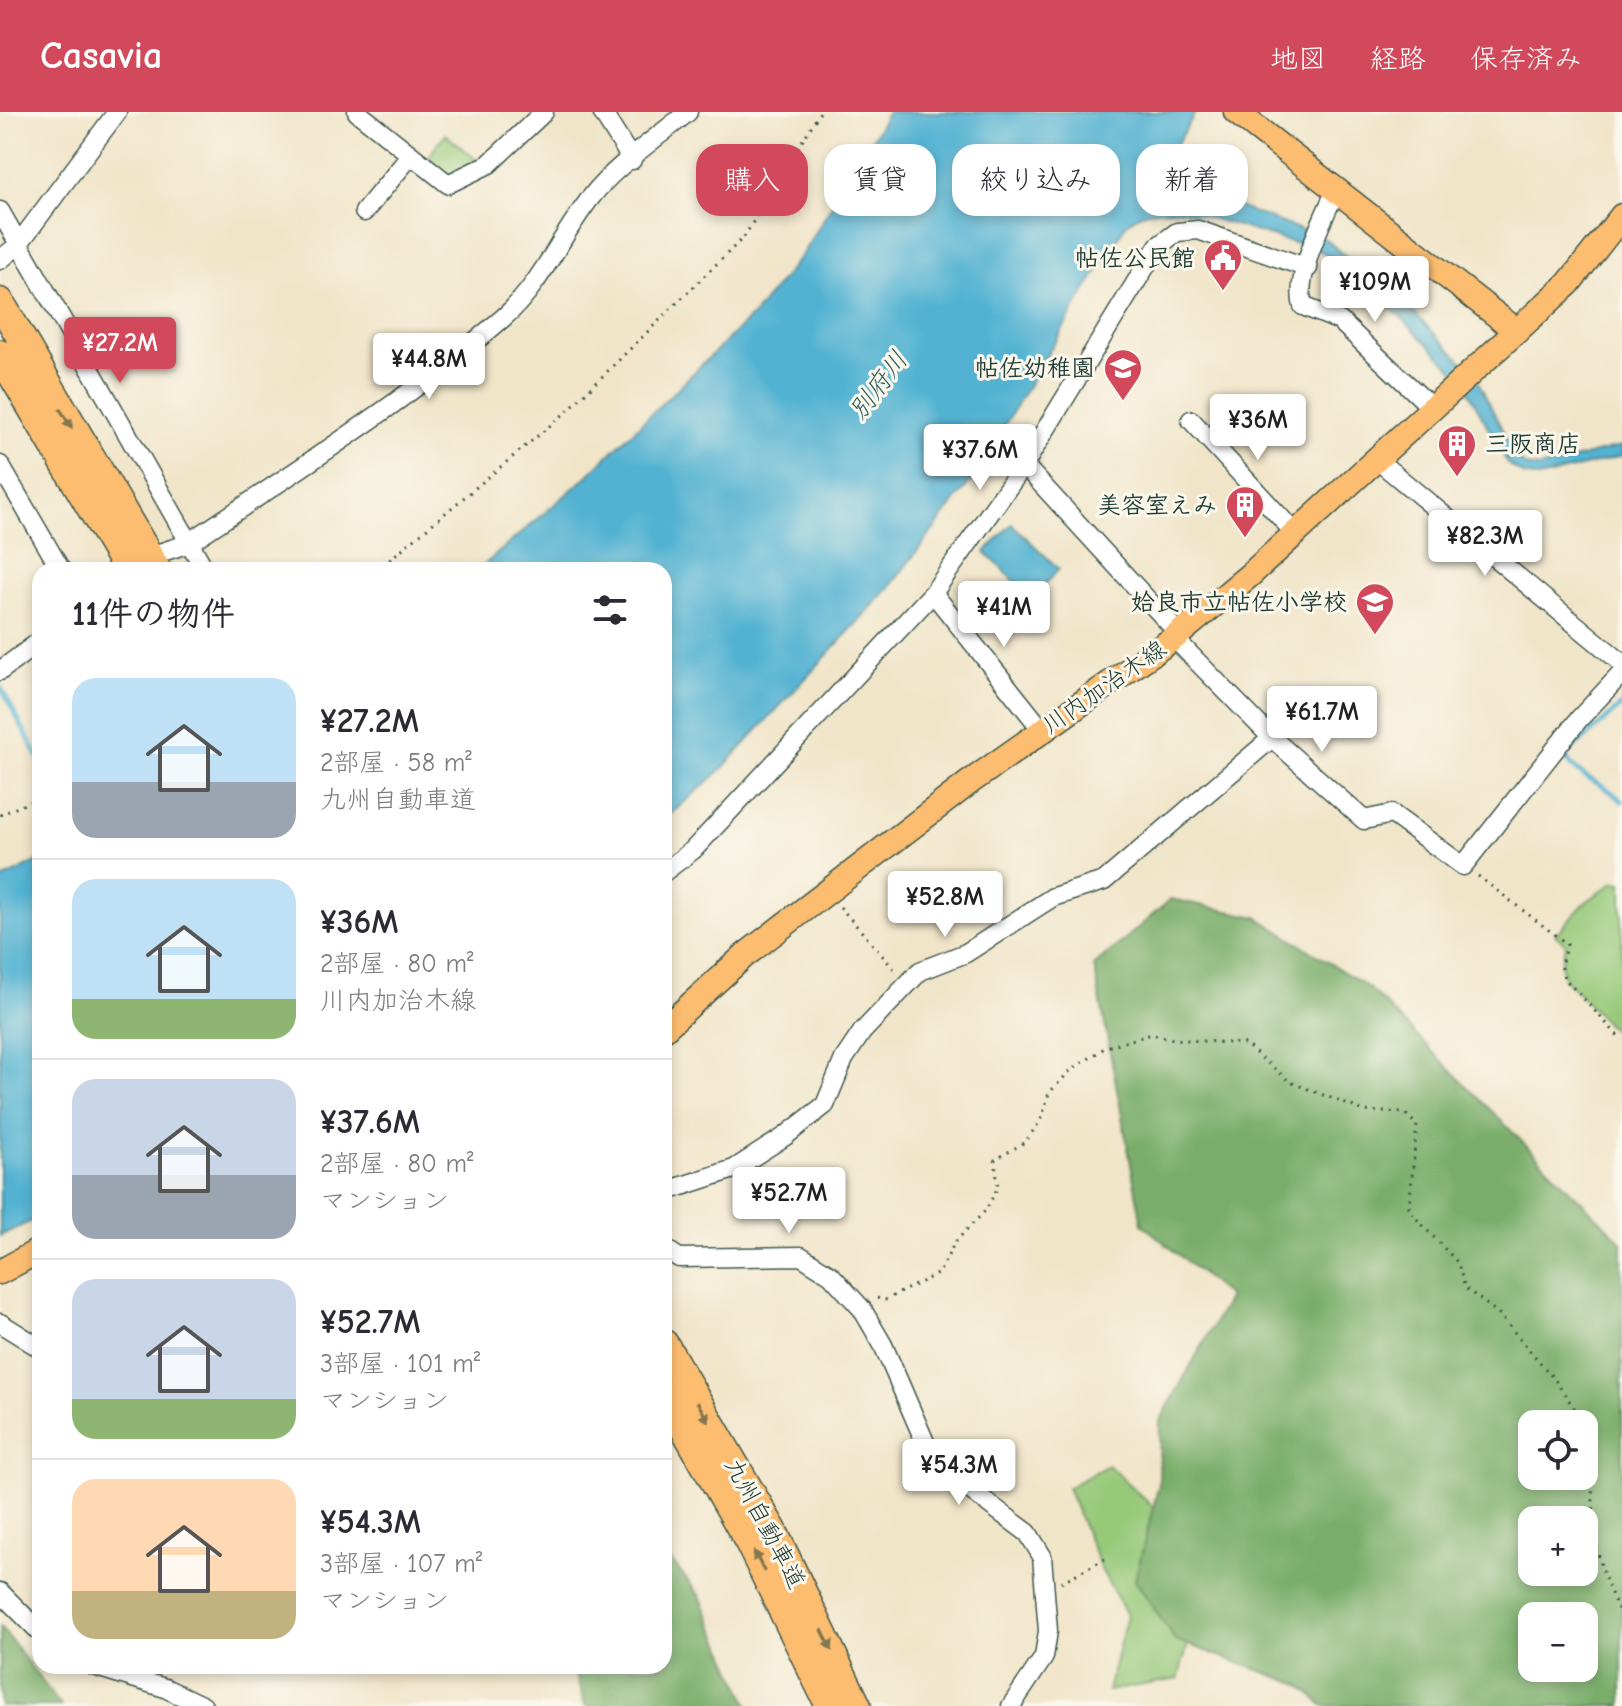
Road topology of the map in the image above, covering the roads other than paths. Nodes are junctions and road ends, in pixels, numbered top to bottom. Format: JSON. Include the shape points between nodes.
{"nodes":[{"id":1,"x":117,"y":112,"type":"edge"},
{"id":2,"x":357,"y":112,"type":"edge"},
{"id":3,"x":544,"y":112,"type":"edge"},
{"id":4,"x":602,"y":112,"type":"edge"},
{"id":5,"x":688,"y":112,"type":"edge"},
{"id":6,"x":1238,"y":113,"type":"edge"},
{"id":7,"x":411,"y":155,"type":"junction"},
{"id":8,"x":632,"y":160,"type":"junction"},
{"id":9,"x":1336,"y":190,"type":"junction"},
{"id":10,"x":0,"y":211,"type":"edge"},
{"id":11,"x":364,"y":212,"type":"dead end"},
{"id":12,"x":1622,"y":216,"type":"edge"},
{"id":13,"x":17,"y":246,"type":"junction"},
{"id":14,"x":0,"y":260,"type":"edge"},
{"id":15,"x":1309,"y":261,"type":"junction"},
{"id":16,"x":0,"y":302,"type":"edge"},
{"id":17,"x":1517,"y":331,"type":"junction"},
{"id":18,"x":0,"y":354,"type":"edge"},
{"id":19,"x":1431,"y":407,"type":"junction"},
{"id":20,"x":1191,"y":420,"type":"dead end"},
{"id":21,"x":1376,"y":459,"type":"junction"},
{"id":22,"x":0,"y":465,"type":"edge"},
{"id":23,"x":1024,"y":465,"type":"junction"},
{"id":24,"x":1293,"y":531,"type":"junction"},
{"id":25,"x":187,"y":544,"type":"junction"},
{"id":26,"x":158,"y":561,"type":"edge"},
{"id":27,"x":56,"y":562,"type":"edge"},
{"id":28,"x":123,"y":562,"type":"edge"},
{"id":29,"x":199,"y":562,"type":"edge"},
{"id":30,"x":933,"y":593,"type":"junction"},
{"id":31,"x":1176,"y":636,"type":"junction"},
{"id":32,"x":32,"y":647,"type":"edge"},
{"id":33,"x":1622,"y":663,"type":"edge"},
{"id":34,"x":0,"y":671,"type":"edge"},
{"id":35,"x":1622,"y":673,"type":"edge"},
{"id":36,"x":1043,"y":731,"type":"junction"},
{"id":37,"x":1272,"y":738,"type":"junction"},
{"id":38,"x":672,"y":866,"type":"edge"},
{"id":39,"x":672,"y":1022,"type":"edge"},
{"id":40,"x":672,"y":1189,"type":"edge"},
{"id":41,"x":672,"y":1253,"type":"edge"},
{"id":42,"x":32,"y":1254,"type":"edge"},
{"id":43,"x":0,"y":1272,"type":"edge"},
{"id":44,"x":0,"y":1323,"type":"edge"},
{"id":45,"x":32,"y":1343,"type":"edge"},
{"id":46,"x":672,"y":1358,"type":"edge"},
{"id":47,"x":672,"y":1406,"type":"edge"},
{"id":48,"x":0,"y":1592,"type":"edge"},
{"id":49,"x":32,"y":1618,"type":"edge"},
{"id":50,"x":119,"y":1674,"type":"edge"},
{"id":51,"x":203,"y":1706,"type":"edge"},
{"id":52,"x":830,"y":1706,"type":"edge"},
{"id":53,"x":857,"y":1706,"type":"edge"},
{"id":54,"x":1011,"y":1706,"type":"edge"}],
"edges":[{"from":1,"to":13,"type":"street"},
{"from":2,"to":7,"type":"street"},
{"from":3,"to":7,"type":"street","via":[[489,164],[448,184]]},
{"from":4,"to":8,"type":"street"},
{"from":5,"to":8,"type":"street"},
{"from":6,"to":9,"type":"main road"},
{"from":7,"to":11,"type":"street"},
{"from":8,"to":25,"type":"street","via":[[594,193],[533,288],[503,318],[349,435]]},
{"from":9,"to":15,"type":"street"},
{"from":9,"to":17,"type":"main road"},
{"from":10,"to":13,"type":"street"},
{"from":12,"to":17,"type":"main road","name":"川内加治木線","via":[[1568,284]]},
{"from":13,"to":14,"type":"street"},
{"from":13,"to":25,"type":"street"},
{"from":15,"to":19,"type":"street","via":[[1299,293],[1303,306],[1340,321]]},
{"from":15,"to":23,"type":"street","via":[[1198,230],[1177,232],[1158,246]]},
{"from":16,"to":26,"type":"highway","one_way":true},
{"from":17,"to":19,"type":"main road","name":"川内加治木線"},
{"from":18,"to":28,"type":"highway"},
{"from":19,"to":21,"type":"main road","name":"川内加治木線"},
{"from":20,"to":24,"type":"street"},
{"from":21,"to":24,"type":"main road","name":"川内加治木線"},
{"from":21,"to":33,"type":"street"},
{"from":22,"to":27,"type":"street"},
{"from":23,"to":30,"type":"street"},
{"from":23,"to":31,"type":"street"},
{"from":24,"to":31,"type":"main road","name":"川内加治木線"},
{"from":25,"to":26,"type":"street"},
{"from":25,"to":29,"type":"street"},
{"from":30,"to":36,"type":"street"},
{"from":30,"to":38,"type":"street","via":[[693,850]]},
{"from":31,"to":36,"type":"main road","name":"川内加治木線"},
{"from":31,"to":37,"type":"street"},
{"from":32,"to":34,"type":"street"},
{"from":35,"to":37,"type":"street","via":[[1463,866],[1392,814],[1364,820]]},
{"from":36,"to":39,"type":"main road","name":"川内加治木線","via":[[744,956]]},
{"from":37,"to":40,"type":"street","via":[[1104,881],[1053,897],[966,953],[920,971],[862,1032],[825,1105],[784,1137],[734,1169]]},
{"from":41,"to":54,"type":"street","via":[[679,1258],[801,1256],[831,1275],[862,1309],[901,1379],[934,1463],[1028,1533],[1042,1556],[1047,1589],[1044,1657]]},
{"from":42,"to":43,"type":"main road"},
{"from":44,"to":45,"type":"street"},
{"from":46,"to":53,"type":"highway","name":"九州自動車道","one_way":true,"via":[[772,1529]]},
{"from":52,"to":47,"type":"highway","name":"九州自動車道","one_way":true,"via":[[749,1542]]},
{"from":48,"to":49,"type":"street"},
{"from":50,"to":51,"type":"street"}]}
